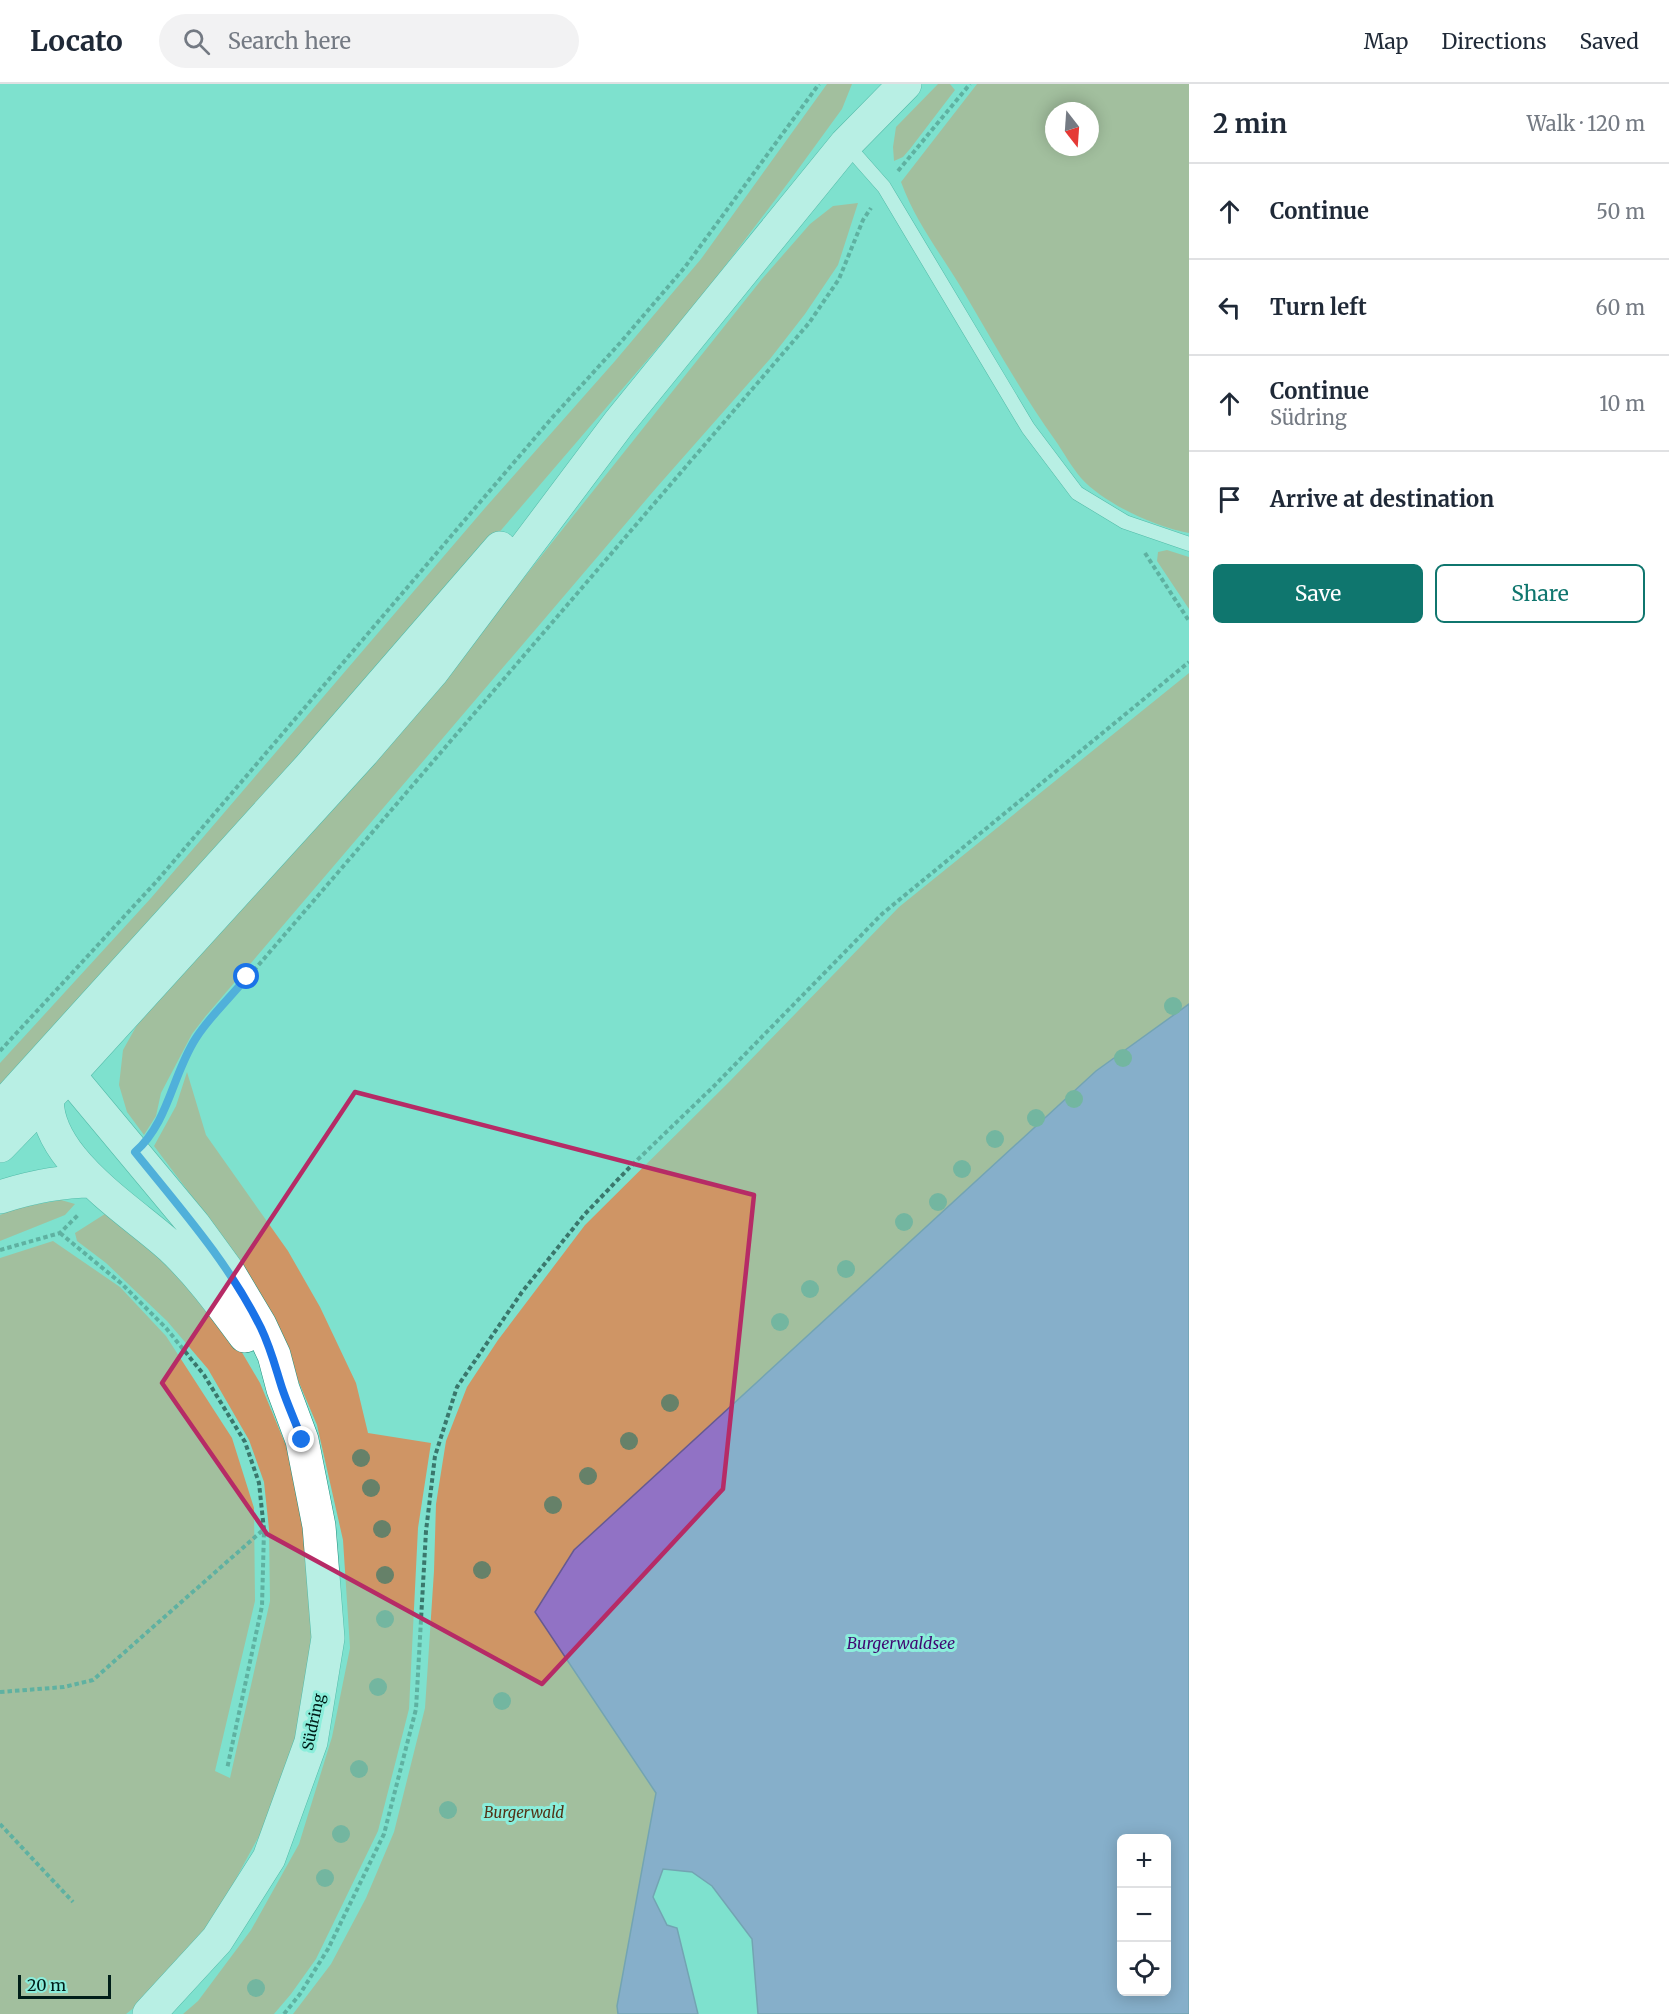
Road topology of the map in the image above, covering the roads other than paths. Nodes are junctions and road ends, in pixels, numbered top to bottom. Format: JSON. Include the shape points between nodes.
{"nodes":[{"id":1,"x":898,"y":88,"type":"edge"},
{"id":2,"x":846,"y":144,"type":"junction"},
{"id":3,"x":619,"y":423,"type":"junction"},
{"id":4,"x":1189,"y":544,"type":"edge"},
{"id":5,"x":38,"y":1088,"type":"edge"},
{"id":6,"x":0,"y":1146,"type":"edge"},
{"id":7,"x":92,"y":1181,"type":"junction"},
{"id":8,"x":0,"y":1197,"type":"edge"},
{"id":9,"x":282,"y":1389,"type":"junction"},
{"id":10,"x":149,"y":2014,"type":"edge"}],
"edges":[{"from":1,"to":2,"type":"main road"},
{"from":2,"to":3,"type":"main road"},
{"from":2,"to":4,"type":"lane","via":[[884,187],[1028,428],[1077,493],[1125,522]]},
{"from":3,"to":5,"type":"main road","via":[[513,534]]},
{"from":3,"to":5,"type":"main road","via":[[432,672],[363,752]]},
{"from":5,"to":6,"type":"main road"},
{"from":5,"to":7,"type":"main road","via":[[53,1129],[72,1160]]},
{"from":5,"to":9,"type":"main road","via":[[135,1152],[229,1273],[274,1355]]},
{"from":7,"to":8,"type":"main road","via":[[65,1181]]},
{"from":7,"to":9,"type":"main road","via":[[179,1256],[215,1295]]},
{"from":9,"to":10,"type":"main road","name":"Südring","via":[[302,1440],[319,1526],[328,1638],[311,1742],[269,1858],[218,1940]]}]}
